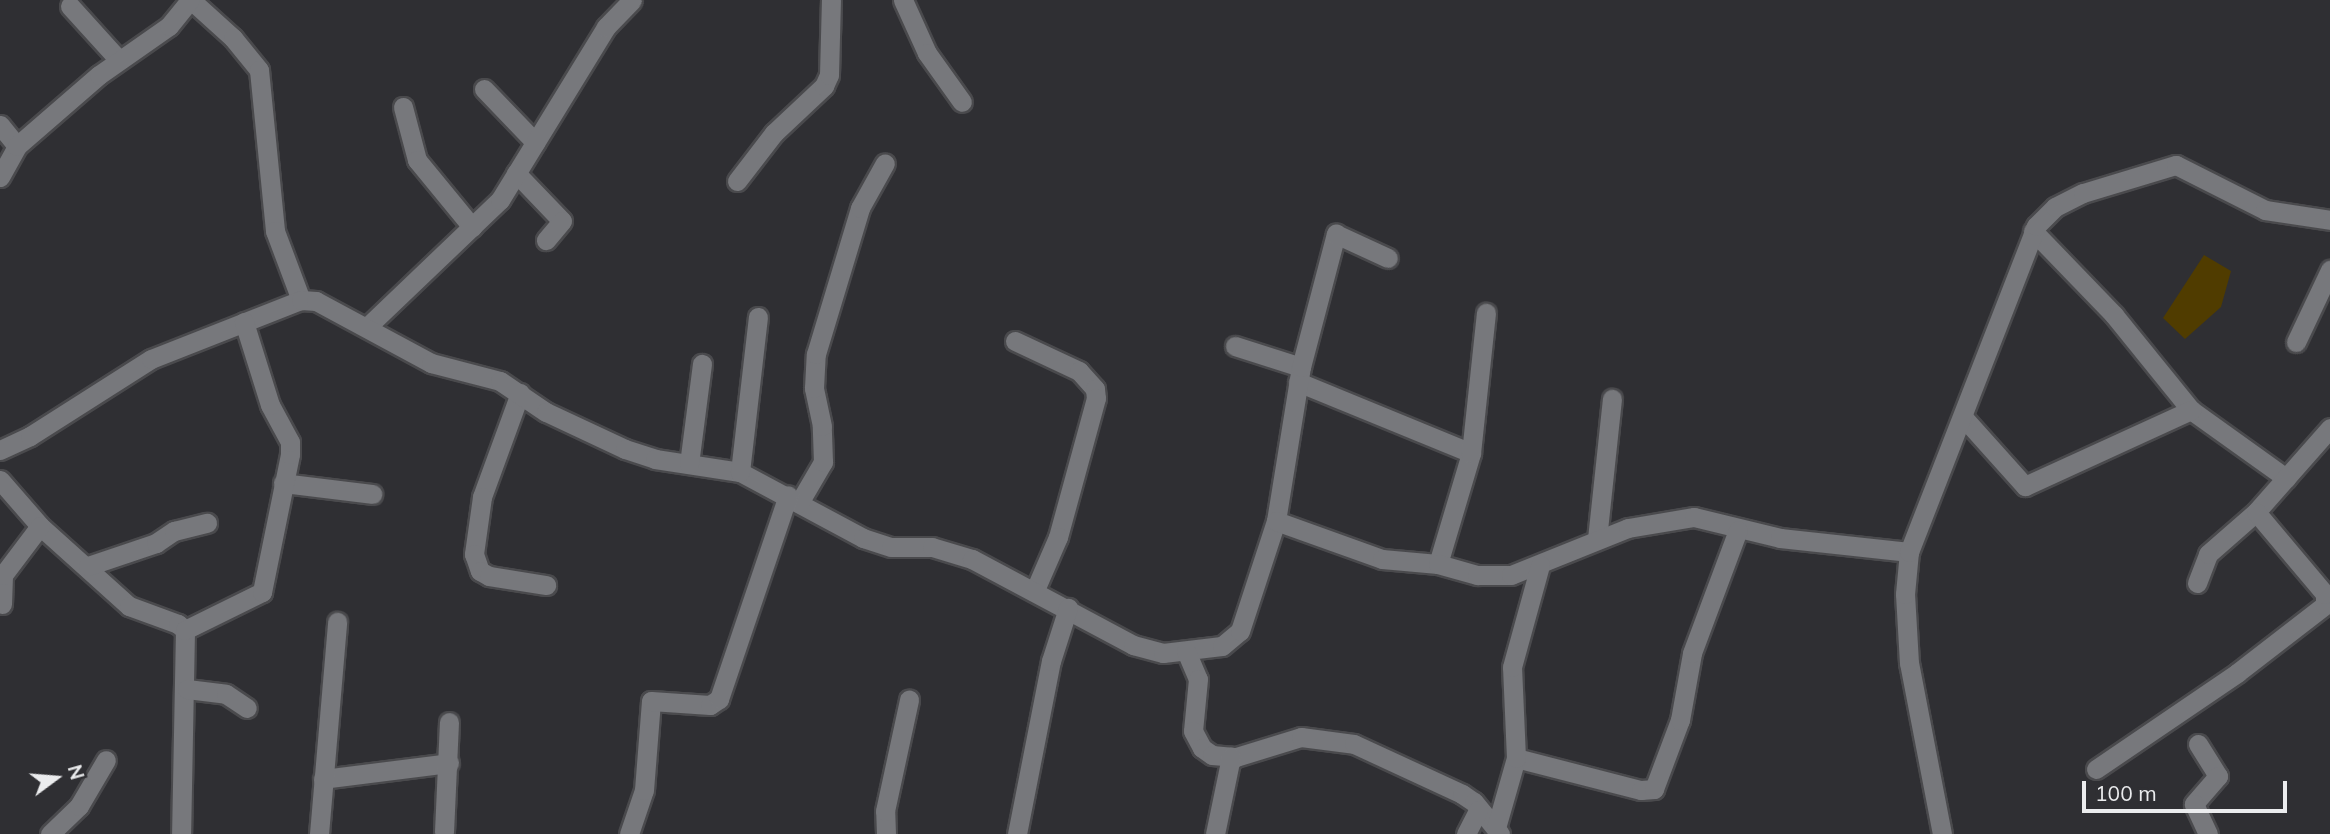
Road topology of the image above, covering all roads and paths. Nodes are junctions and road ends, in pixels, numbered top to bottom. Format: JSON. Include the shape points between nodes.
{"nodes":[{"id":1,"x":190,"y":0,"type":"edge"},
{"id":2,"x":632,"y":0,"type":"edge"},
{"id":3,"x":831,"y":0,"type":"edge"},
{"id":4,"x":903,"y":0,"type":"edge"},
{"id":5,"x":70,"y":6,"type":"dead end"},
{"id":6,"x":119,"y":60,"type":"junction"},
{"id":7,"x":484,"y":89,"type":"dead end"},
{"id":8,"x":962,"y":102,"type":"dead end"},
{"id":9,"x":403,"y":107,"type":"dead end"},
{"id":10,"x":0,"y":125,"type":"edge"},
{"id":11,"x":535,"y":142,"type":"junction"},
{"id":12,"x":17,"y":146,"type":"junction"},
{"id":13,"x":886,"y":163,"type":"dead end"},
{"id":14,"x":516,"y":173,"type":"junction"},
{"id":15,"x":0,"y":177,"type":"edge"},
{"id":16,"x":737,"y":181,"type":"dead end"},
{"id":17,"x":2330,"y":220,"type":"edge"},
{"id":18,"x":472,"y":227,"type":"junction"},
{"id":19,"x":2034,"y":231,"type":"junction"},
{"id":20,"x":546,"y":240,"type":"dead end"},
{"id":21,"x":1388,"y":258,"type":"dead end"},
{"id":22,"x":2330,"y":271,"type":"edge"},
{"id":23,"x":301,"y":300,"type":"junction"},
{"id":24,"x":1486,"y":313,"type":"dead end"},
{"id":25,"x":758,"y":317,"type":"dead end"},
{"id":26,"x":244,"y":322,"type":"junction"},
{"id":27,"x":367,"y":327,"type":"junction"},
{"id":28,"x":1015,"y":341,"type":"dead end"},
{"id":29,"x":2296,"y":342,"type":"dead end"},
{"id":30,"x":1234,"y":346,"type":"dead end"},
{"id":31,"x":702,"y":363,"type":"dead end"},
{"id":32,"x":1300,"y":374,"type":"junction"},
{"id":33,"x":520,"y":393,"type":"junction"},
{"id":34,"x":1612,"y":399,"type":"dead end"},
{"id":35,"x":2191,"y":410,"type":"junction"},
{"id":36,"x":1963,"y":417,"type":"junction"},
{"id":37,"x":2330,"y":428,"type":"edge"},
{"id":38,"x":0,"y":450,"type":"edge"},
{"id":39,"x":1471,"y":453,"type":"junction"},
{"id":40,"x":689,"y":464,"type":"junction"},
{"id":41,"x":740,"y":472,"type":"junction"},
{"id":42,"x":2286,"y":478,"type":"junction"},
{"id":43,"x":0,"y":480,"type":"edge"},
{"id":44,"x":283,"y":484,"type":"junction"},
{"id":45,"x":372,"y":494,"type":"dead end"},
{"id":46,"x":793,"y":499,"type":"junction"},
{"id":47,"x":2256,"y":512,"type":"junction"},
{"id":48,"x":1276,"y":521,"type":"junction"},
{"id":49,"x":207,"y":523,"type":"dead end"},
{"id":50,"x":40,"y":526,"type":"junction"},
{"id":51,"x":1738,"y":530,"type":"junction"},
{"id":52,"x":1597,"y":539,"type":"junction"},
{"id":53,"x":1909,"y":552,"type":"junction"},
{"id":54,"x":1438,"y":564,"type":"junction"},
{"id":55,"x":1541,"y":565,"type":"junction"},
{"id":56,"x":88,"y":566,"type":"junction"},
{"id":57,"x":2197,"y":583,"type":"dead end"},
{"id":58,"x":546,"y":585,"type":"dead end"},
{"id":59,"x":1035,"y":590,"type":"junction"},
{"id":60,"x":2,"y":604,"type":"edge"},
{"id":61,"x":1068,"y":608,"type":"junction"},
{"id":62,"x":337,"y":622,"type":"dead end"},
{"id":63,"x":185,"y":630,"type":"junction"},
{"id":64,"x":1186,"y":651,"type":"junction"},
{"id":65,"x":187,"y":689,"type":"junction"},
{"id":66,"x":909,"y":700,"type":"dead end"},
{"id":67,"x":247,"y":708,"type":"dead end"},
{"id":68,"x":449,"y":722,"type":"dead end"},
{"id":69,"x":2198,"y":744,"type":"dead end"},
{"id":70,"x":1231,"y":757,"type":"junction"},
{"id":71,"x":1516,"y":758,"type":"junction"},
{"id":72,"x":106,"y":760,"type":"dead end"},
{"id":73,"x":449,"y":763,"type":"junction"},
{"id":74,"x":2096,"y":769,"type":"dead end"},
{"id":75,"x":323,"y":779,"type":"junction"},
{"id":76,"x":1478,"y":810,"type":"junction"},
{"id":77,"x":1498,"y":831,"type":"edge"},
{"id":78,"x":444,"y":832,"type":"dead end"},
{"id":79,"x":50,"y":834,"type":"edge"},
{"id":80,"x":181,"y":834,"type":"edge"},
{"id":81,"x":319,"y":834,"type":"edge"},
{"id":82,"x":629,"y":834,"type":"edge"},
{"id":83,"x":886,"y":834,"type":"edge"},
{"id":84,"x":1017,"y":834,"type":"edge"},
{"id":85,"x":1215,"y":834,"type":"edge"},
{"id":86,"x":1466,"y":834,"type":"edge"},
{"id":87,"x":1942,"y":834,"type":"edge"},
{"id":88,"x":2208,"y":834,"type":"edge"}],
"edges":[{"from":1,"to":6,"type":"street","via":[[169,26]]},
{"from":1,"to":23,"type":"street","via":[[259,70],[275,231]]},
{"from":2,"to":11,"type":"street","via":[[606,27]]},
{"from":3,"to":16,"type":"street","via":[[829,75],[824,86],[774,133]]},
{"from":4,"to":8,"type":"street","via":[[927,53]]},
{"from":5,"to":6,"type":"street"},
{"from":6,"to":12,"type":"street"},
{"from":7,"to":11,"type":"street"},
{"from":9,"to":18,"type":"street","via":[[417,160]]},
{"from":10,"to":12,"type":"street"},
{"from":11,"to":14,"type":"street"},
{"from":12,"to":15,"type":"street"},
{"from":13,"to":46,"type":"street","via":[[860,208],[816,355],[814,388],[823,462]]},
{"from":14,"to":18,"type":"street","via":[[500,200]]},
{"from":14,"to":20,"type":"street","via":[[562,221]]},
{"from":17,"to":19,"type":"street","via":[[2265,209],[2176,165],[2083,193],[2055,207]]},
{"from":18,"to":27,"type":"street"},
{"from":19,"to":35,"type":"street","via":[[2114,315]]},
{"from":19,"to":36,"type":"street"},
{"from":21,"to":32,"type":"street","via":[[1336,234]]},
{"from":22,"to":29,"type":"street"},
{"from":23,"to":26,"type":"street"},
{"from":23,"to":27,"type":"street","via":[[316,301]]},
{"from":24,"to":39,"type":"street"},
{"from":25,"to":41,"type":"street"},
{"from":26,"to":38,"type":"street","via":[[151,359]]},
{"from":26,"to":44,"type":"street","via":[[270,405],[290,442]]},
{"from":27,"to":33,"type":"street","via":[[430,363],[500,381]]},
{"from":28,"to":59,"type":"street","via":[[1079,371],[1089,380],[1096,398],[1058,537]]},
{"from":30,"to":32,"type":"street"},
{"from":31,"to":40,"type":"street"},
{"from":32,"to":39,"type":"street"},
{"from":32,"to":48,"type":"street"},
{"from":33,"to":40,"type":"street","via":[[546,412],[625,449]]},
{"from":33,"to":58,"type":"street","via":[[482,497],[474,554],[480,571],[489,576]]},
{"from":34,"to":52,"type":"street"},
{"from":35,"to":36,"type":"street","via":[[2025,486]]},
{"from":35,"to":42,"type":"street"},
{"from":36,"to":53,"type":"street"},
{"from":37,"to":42,"type":"street"},
{"from":39,"to":54,"type":"street"},
{"from":40,"to":41,"type":"street"},
{"from":41,"to":46,"type":"street"},
{"from":42,"to":47,"type":"street"},
{"from":43,"to":50,"type":"street"},
{"from":44,"to":45,"type":"street"},
{"from":44,"to":63,"type":"street","via":[[262,592]]},
{"from":46,"to":59,"type":"street","via":[[863,538],[891,547],[932,547],[952,553]]},
{"from":46,"to":82,"type":"street","via":[[719,699],[710,705],[651,701],[643,790]]},
{"from":47,"to":57,"type":"street","via":[[2208,554]]},
{"from":47,"to":74,"type":"street","via":[[2327,597],[2325,605],[2237,673]]},
{"from":48,"to":54,"type":"street","via":[[1382,559]]},
{"from":48,"to":64,"type":"street","via":[[1236,638],[1222,646]]},
{"from":49,"to":56,"type":"street","via":[[174,531],[156,543]]},
{"from":50,"to":56,"type":"street"},
{"from":50,"to":60,"type":"street","via":[[3,575]]},
{"from":51,"to":52,"type":"street","via":[[1704,517],[1677,518]]},
{"from":51,"to":53,"type":"street"},
{"from":51,"to":71,"type":"street","via":[[1692,653],[1679,720],[1654,789],[1641,790]]},
{"from":52,"to":55,"type":"street"},
{"from":53,"to":87,"type":"street","via":[[1905,594],[1909,663]]},
{"from":54,"to":55,"type":"street","via":[[1495,578]]},
{"from":55,"to":71,"type":"street","via":[[1512,667]]},
{"from":56,"to":63,"type":"street","via":[[129,606]]},
{"from":59,"to":61,"type":"street"},
{"from":61,"to":64,"type":"street","via":[[1133,645],[1163,653]]},
{"from":61,"to":84,"type":"street","via":[[1051,661]]},
{"from":62,"to":75,"type":"street"},
{"from":63,"to":65,"type":"street"},
{"from":64,"to":70,"type":"street","via":[[1198,679],[1195,740],[1212,755]]},
{"from":65,"to":67,"type":"street","via":[[226,694]]},
{"from":65,"to":80,"type":"street"},
{"from":66,"to":83,"type":"street","via":[[886,801]]},
{"from":68,"to":73,"type":"street"},
{"from":69,"to":88,"type":"street","via":[[2218,776],[2194,804]]},
{"from":70,"to":76,"type":"street","via":[[1301,737],[1354,744],[1462,794]]},
{"from":70,"to":85,"type":"street"},
{"from":71,"to":77,"type":"street"},
{"from":72,"to":79,"type":"street","via":[[79,806]]},
{"from":73,"to":75,"type":"street"},
{"from":73,"to":78,"type":"street"},
{"from":75,"to":81,"type":"street"},
{"from":76,"to":77,"type":"street"},
{"from":76,"to":86,"type":"street"}]}
